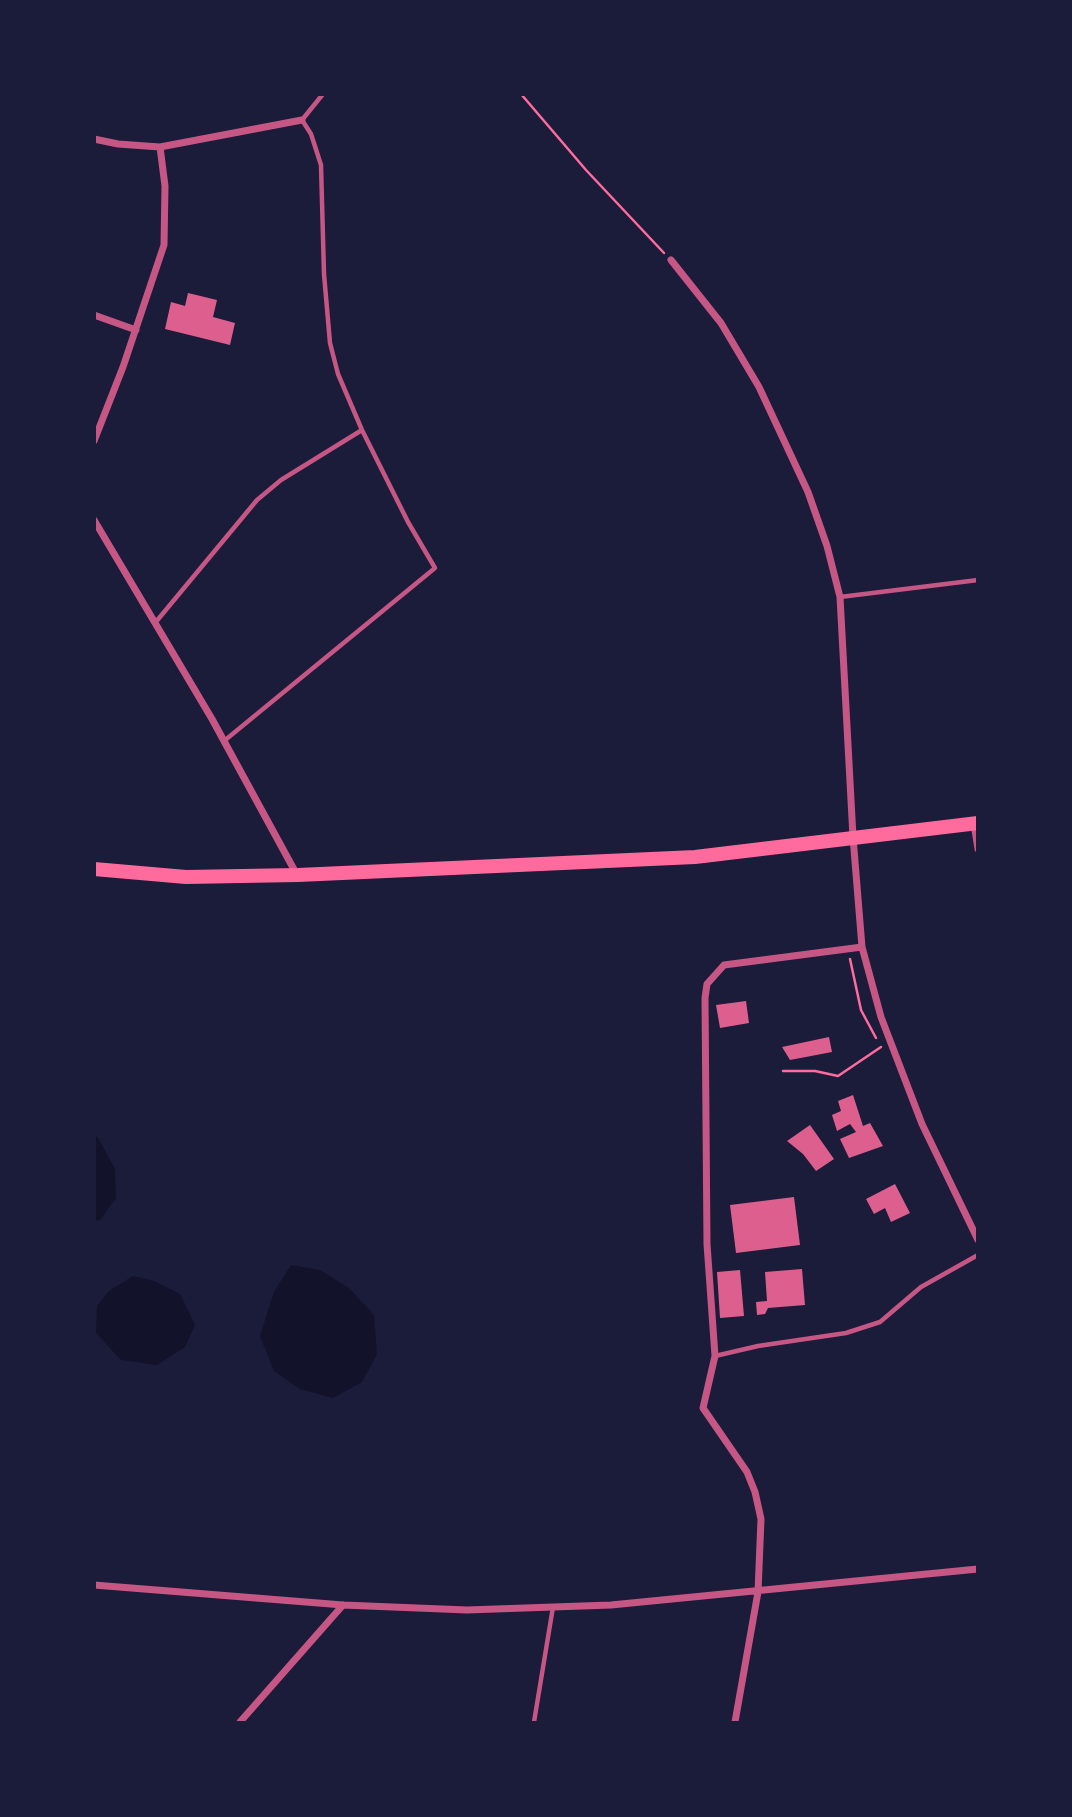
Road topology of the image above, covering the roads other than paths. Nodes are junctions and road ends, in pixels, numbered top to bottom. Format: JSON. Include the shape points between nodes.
{"nodes":[{"id":1,"x":323,"y":94,"type":"edge"},
{"id":2,"x":302,"y":120,"type":"junction"},
{"id":3,"x":94,"y":139,"type":"edge"},
{"id":4,"x":160,"y":147,"type":"junction"},
{"id":5,"x":671,"y":260,"type":"road end"},
{"id":6,"x":94,"y":315,"type":"edge"},
{"id":7,"x":136,"y":330,"type":"junction"},
{"id":8,"x":362,"y":430,"type":"junction"},
{"id":9,"x":94,"y":441,"type":"edge"},
{"id":10,"x":94,"y":520,"type":"edge"},
{"id":11,"x":978,"y":580,"type":"edge"},
{"id":12,"x":840,"y":597,"type":"junction"},
{"id":13,"x":154,"y":623,"type":"junction"},
{"id":14,"x":224,"y":741,"type":"junction"},
{"id":15,"x":976,"y":824,"type":"edge"},
{"id":16,"x":853,"y":837,"type":"junction"},
{"id":17,"x":978,"y":849,"type":"edge"},
{"id":18,"x":94,"y":869,"type":"edge"},
{"id":19,"x":298,"y":875,"type":"junction"},
{"id":20,"x":862,"y":947,"type":"junction"},
{"id":21,"x":978,"y":1240,"type":"edge"},
{"id":22,"x":978,"y":1255,"type":"edge"},
{"id":23,"x":715,"y":1356,"type":"junction"},
{"id":24,"x":978,"y":1569,"type":"edge"},
{"id":25,"x":94,"y":1585,"type":"edge"},
{"id":26,"x":758,"y":1592,"type":"junction"},
{"id":27,"x":343,"y":1605,"type":"junction"},
{"id":28,"x":553,"y":1607,"type":"junction"},
{"id":29,"x":240,"y":1723,"type":"edge"},
{"id":30,"x":534,"y":1723,"type":"edge"},
{"id":31,"x":735,"y":1723,"type":"edge"}],
"edges":[{"from":1,"to":2,"type":"lane"},
{"from":2,"to":4,"type":"street"},
{"from":2,"to":8,"type":"lane","via":[[321,165],[330,343]]},
{"from":3,"to":4,"type":"street"},
{"from":4,"to":7,"type":"street","via":[[164,245]]},
{"from":5,"to":12,"type":"street","via":[[721,323],[759,387],[808,492]]},
{"from":6,"to":7,"type":"street"},
{"from":7,"to":9,"type":"street"},
{"from":8,"to":13,"type":"lane","via":[[257,500]]},
{"from":8,"to":14,"type":"lane","via":[[435,568]]},
{"from":10,"to":13,"type":"street"},
{"from":11,"to":12,"type":"lane"},
{"from":12,"to":16,"type":"street"},
{"from":13,"to":14,"type":"street"},
{"from":14,"to":19,"type":"street"},
{"from":15,"to":16,"type":"main road"},
{"from":15,"to":17,"type":"street"},
{"from":16,"to":19,"type":"main road","via":[[695,856]]},
{"from":16,"to":20,"type":"street"},
{"from":18,"to":19,"type":"main road","via":[[186,877]]},
{"from":20,"to":21,"type":"street","via":[[881,1017],[922,1124]]},
{"from":20,"to":23,"type":"street","via":[[724,965],[706,984],[707,1244]]},
{"from":22,"to":23,"type":"lane","via":[[921,1287],[880,1322],[846,1333]]},
{"from":23,"to":26,"type":"street","via":[[703,1408],[747,1472],[755,1492],[761,1519]]},
{"from":24,"to":26,"type":"street"},
{"from":25,"to":27,"type":"street"},
{"from":26,"to":28,"type":"street"},
{"from":26,"to":31,"type":"street"},
{"from":27,"to":28,"type":"street","via":[[467,1610]]},
{"from":27,"to":29,"type":"street"},
{"from":28,"to":30,"type":"lane"}]}
